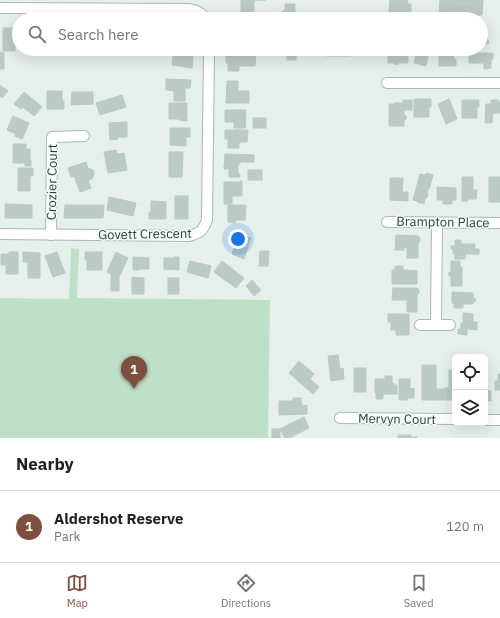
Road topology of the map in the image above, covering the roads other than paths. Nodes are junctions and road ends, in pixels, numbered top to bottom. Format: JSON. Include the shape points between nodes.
{"nodes":[{"id":1,"x":56,"y":4,"type":"edge"},
{"id":2,"x":0,"y":8,"type":"edge"},
{"id":3,"x":200,"y":12,"type":"edge"},
{"id":4,"x":209,"y":56,"type":"edge"},
{"id":5,"x":388,"y":83,"type":"dead end"},
{"id":6,"x":500,"y":83,"type":"edge"},
{"id":7,"x":84,"y":136,"type":"dead end"},
{"id":8,"x":387,"y":222,"type":"dead end"},
{"id":9,"x":437,"y":222,"type":"junction"},
{"id":10,"x":500,"y":223,"type":"edge"},
{"id":11,"x":0,"y":234,"type":"edge"},
{"id":12,"x":51,"y":235,"type":"junction"},
{"id":13,"x":420,"y":325,"type":"dead end"},
{"id":14,"x":436,"y":325,"type":"junction"},
{"id":15,"x":450,"y":325,"type":"dead end"},
{"id":16,"x":340,"y":418,"type":"dead end"},
{"id":17,"x":452,"y":419,"type":"edge"},
{"id":18,"x":488,"y":420,"type":"edge"},
{"id":19,"x":500,"y":420,"type":"edge"}],
"edges":[{"from":1,"to":2,"type":"street"},
{"from":1,"to":3,"type":"street","via":[[189,9]]},
{"from":4,"to":12,"type":"street","name":"Govett Crescent","via":[[208,220],[204,228],[189,236]]},
{"from":5,"to":6,"type":"street"},
{"from":7,"to":12,"type":"street","name":"Crozier Court","via":[[52,137]]},
{"from":8,"to":9,"type":"street","name":"Brampton Place"},
{"from":9,"to":10,"type":"street","name":"Brampton Place"},
{"from":9,"to":14,"type":"street"},
{"from":11,"to":12,"type":"street","name":"Govett Crescent"},
{"from":13,"to":14,"type":"street"},
{"from":14,"to":15,"type":"street"},
{"from":16,"to":17,"type":"street","name":"Mervyn Court"},
{"from":18,"to":19,"type":"street"}]}
